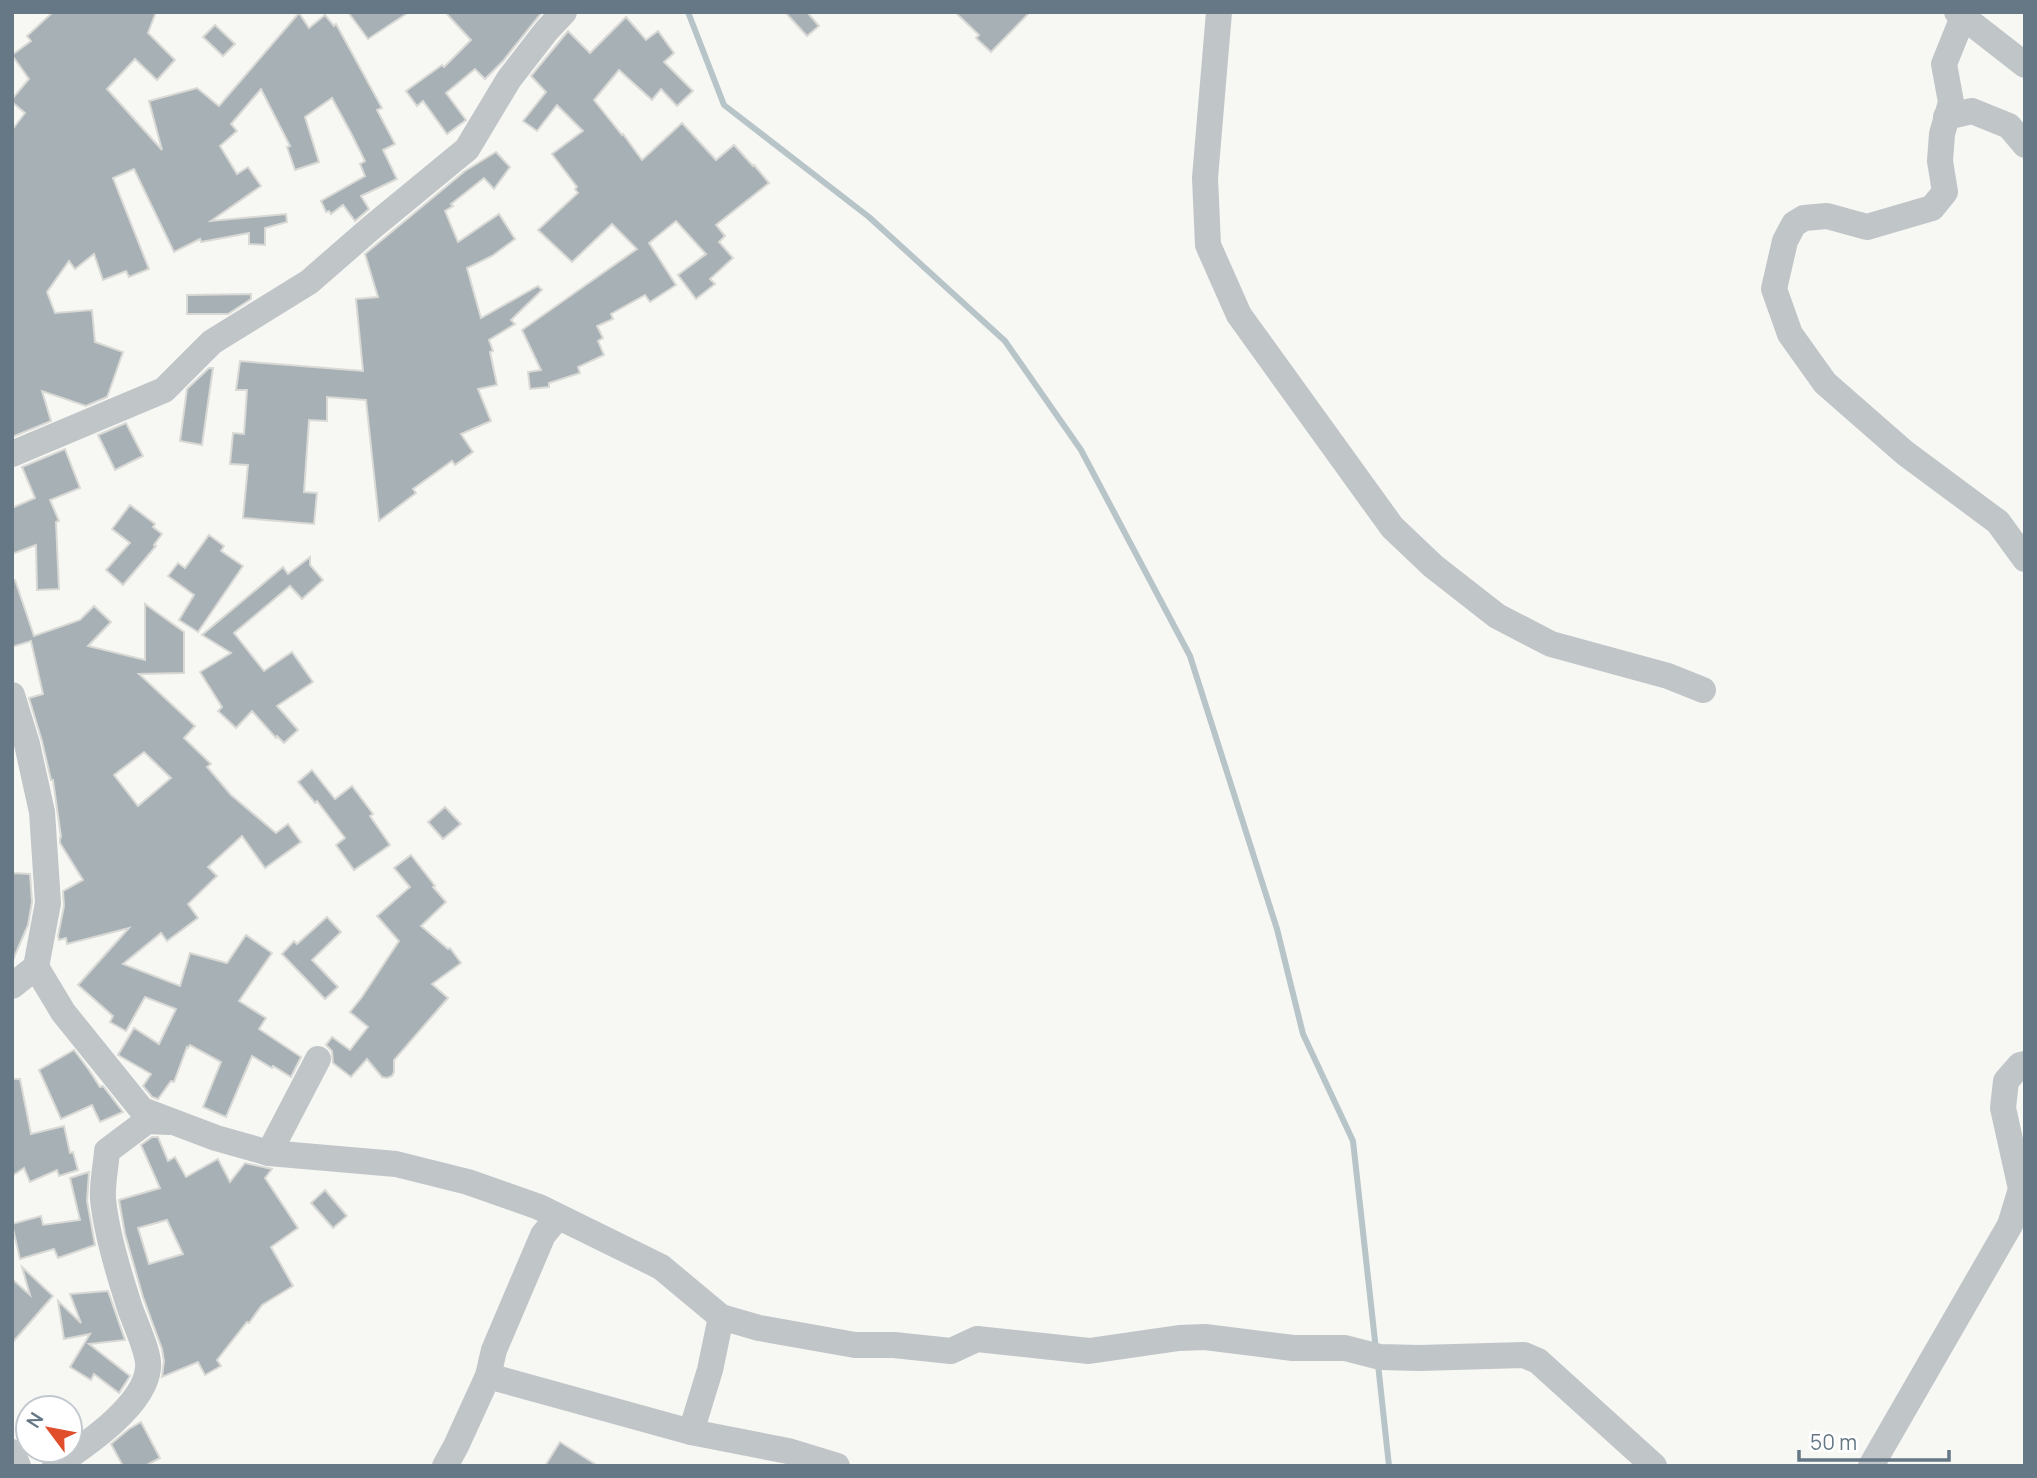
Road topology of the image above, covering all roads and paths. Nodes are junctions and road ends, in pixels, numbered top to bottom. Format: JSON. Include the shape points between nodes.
{"nodes":[{"id":1,"x":564,"y":12,"type":"edge"},
{"id":2,"x":1219,"y":12,"type":"edge"},
{"id":3,"x":1960,"y":15,"type":"edge"},
{"id":4,"x":2025,"y":65,"type":"edge"},
{"id":5,"x":1946,"y":117,"type":"junction"},
{"id":6,"x":2025,"y":145,"type":"edge"},
{"id":7,"x":12,"y":454,"type":"edge"},
{"id":8,"x":2025,"y":559,"type":"edge"},
{"id":9,"x":1703,"y":690,"type":"dead end"},
{"id":10,"x":12,"y":695,"type":"edge"},
{"id":11,"x":36,"y":967,"type":"junction"},
{"id":12,"x":12,"y":986,"type":"edge"},
{"id":13,"x":318,"y":1059,"type":"dead end"},
{"id":14,"x":2025,"y":1064,"type":"edge"},
{"id":15,"x":169,"y":1122,"type":"junction"},
{"id":16,"x":269,"y":1153,"type":"junction"},
{"id":17,"x":558,"y":1217,"type":"junction"},
{"id":18,"x":721,"y":1317,"type":"junction"},
{"id":19,"x":488,"y":1376,"type":"junction"},
{"id":20,"x":691,"y":1432,"type":"junction"},
{"id":21,"x":12,"y":1452,"type":"edge"},
{"id":22,"x":18,"y":1466,"type":"edge"},
{"id":23,"x":55,"y":1466,"type":"edge"},
{"id":24,"x":445,"y":1466,"type":"edge"},
{"id":25,"x":837,"y":1466,"type":"edge"},
{"id":26,"x":1654,"y":1466,"type":"edge"},
{"id":27,"x":1871,"y":1466,"type":"edge"}],
"edges":[{"from":1,"to":7,"type":"street","via":[[509,79],[467,149],[309,282],[212,342],[164,390]]},
{"from":2,"to":9,"type":"street","via":[[1205,178],[1208,245],[1239,315],[1392,527],[1433,566],[1497,616],[1551,644]]},
{"from":3,"to":4,"type":"street"},
{"from":3,"to":5,"type":"street","via":[[1944,64],[1951,102]]},
{"from":5,"to":6,"type":"street","via":[[1972,111],[2008,126]]},
{"from":5,"to":8,"type":"street","via":[[1940,161],[1945,192],[1932,208],[1867,227],[1827,216],[1804,218],[1794,224],[1785,241],[1774,289],[1790,334],[1825,383],[1905,453],[1998,522]]},
{"from":10,"to":11,"type":"street","via":[[42,812],[48,904]]},
{"from":11,"to":12,"type":"street"},
{"from":11,"to":15,"type":"street","via":[[63,1012],[142,1110]]},
{"from":13,"to":16,"type":"street"},
{"from":14,"to":27,"type":"street","via":[[2006,1081],[2004,1094],[2021,1189],[2011,1225]]},
{"from":15,"to":16,"type":"street"},
{"from":15,"to":23,"type":"street","via":[[147,1121],[107,1151],[103,1197],[117,1268],[146,1352],[146,1378],[118,1419]]},
{"from":16,"to":17,"type":"street","via":[[396,1164],[468,1182]]},
{"from":17,"to":18,"type":"street","via":[[661,1267]]},
{"from":17,"to":19,"type":"street","via":[[543,1235],[494,1350]]},
{"from":18,"to":20,"type":"street"},
{"from":18,"to":26,"type":"street","via":[[855,1345],[951,1351],[977,1339],[1089,1351],[1205,1337],[1293,1348],[1345,1348],[1380,1357],[1524,1355],[1538,1361]]},
{"from":19,"to":20,"type":"street"},
{"from":19,"to":24,"type":"street"},
{"from":20,"to":25,"type":"street"},
{"from":21,"to":22,"type":"street"}]}
